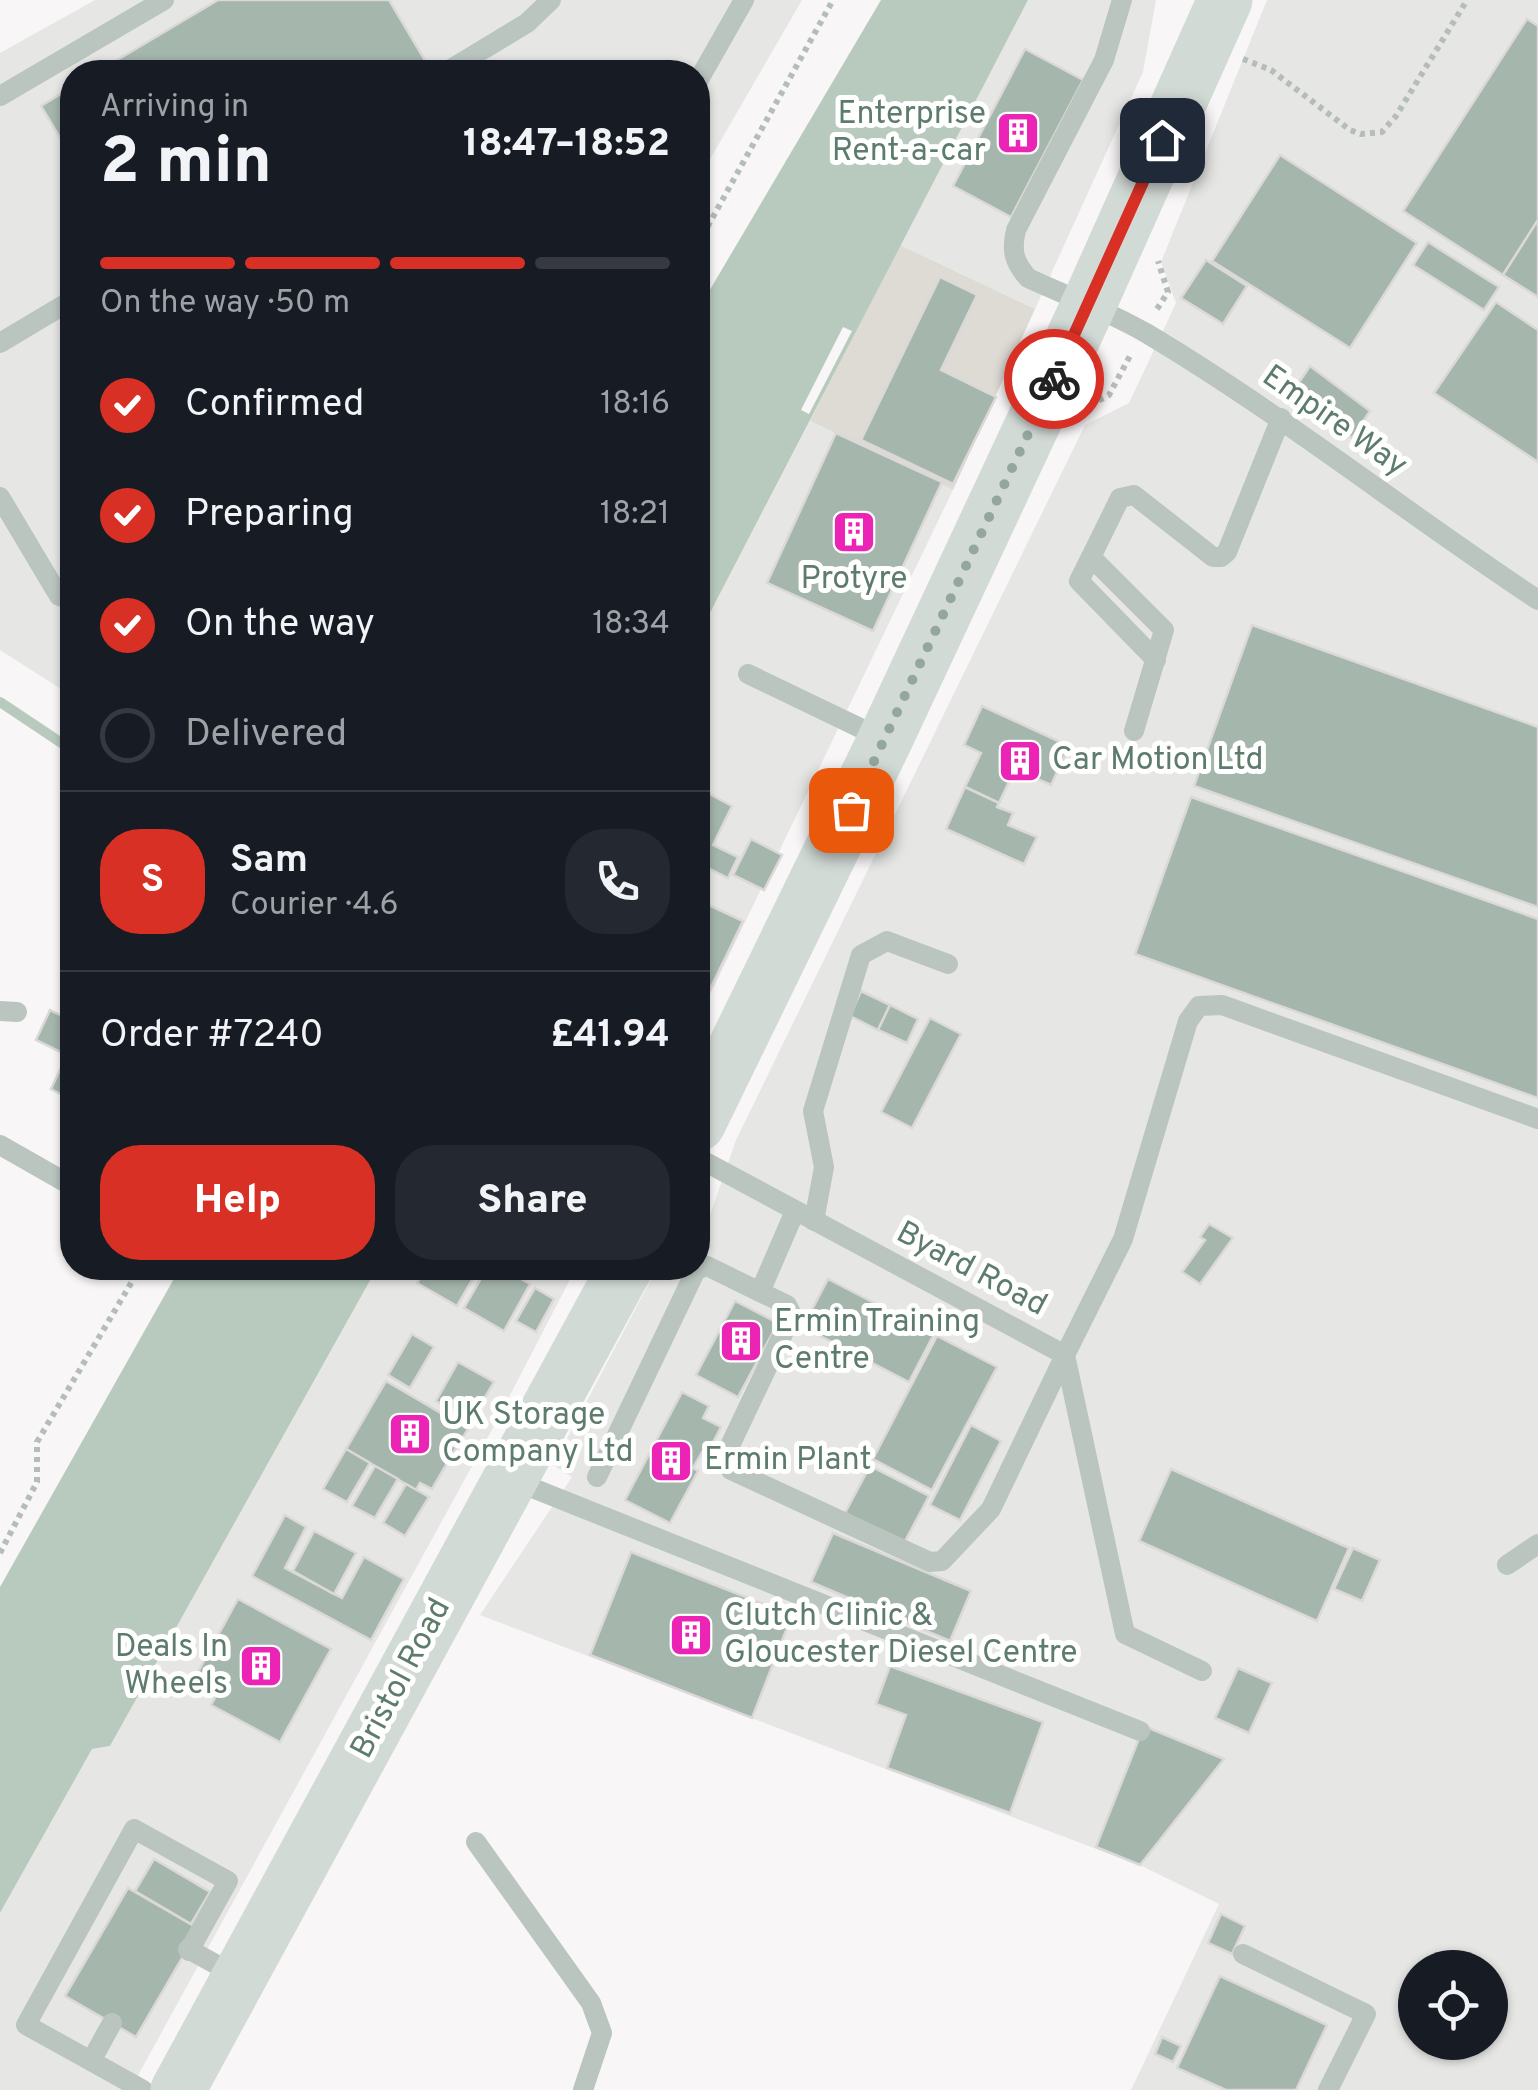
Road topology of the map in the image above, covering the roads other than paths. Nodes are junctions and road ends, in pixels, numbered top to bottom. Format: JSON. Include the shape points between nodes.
{"nodes":[{"id":1,"x":164,"y":0,"type":"edge"},
{"id":2,"x":552,"y":0,"type":"edge"},
{"id":3,"x":744,"y":0,"type":"edge"},
{"id":4,"x":1122,"y":0,"type":"edge"},
{"id":5,"x":1215,"y":21,"type":"edge"},
{"id":6,"x":62,"y":60,"type":"edge"},
{"id":7,"x":466,"y":60,"type":"edge"},
{"id":8,"x":710,"y":60,"type":"edge"},
{"id":9,"x":60,"y":61,"type":"edge"},
{"id":10,"x":0,"y":96,"type":"edge"},
{"id":11,"x":1089,"y":304,"type":"junction"},
{"id":12,"x":60,"y":307,"type":"edge"},
{"id":13,"x":0,"y":343,"type":"edge"},
{"id":14,"x":1281,"y":418,"type":"junction"},
{"id":15,"x":0,"y":498,"type":"edge"},
{"id":16,"x":60,"y":596,"type":"edge"},
{"id":17,"x":1538,"y":600,"type":"edge"},
{"id":18,"x":748,"y":674,"type":"dead end"},
{"id":19,"x":1134,"y":732,"type":"dead end"},
{"id":20,"x":885,"y":740,"type":"junction"},
{"id":21,"x":948,"y":964,"type":"dead end"},
{"id":22,"x":710,"y":1099,"type":"edge"},
{"id":23,"x":1538,"y":1118,"type":"edge"},
{"id":24,"x":0,"y":1145,"type":"edge"},
{"id":25,"x":710,"y":1165,"type":"edge"},
{"id":26,"x":60,"y":1179,"type":"edge"},
{"id":27,"x":805,"y":1216,"type":"junction"},
{"id":28,"x":710,"y":1267,"type":"edge"},
{"id":29,"x":618,"y":1280,"type":"edge"},
{"id":30,"x":691,"y":1280,"type":"edge"},
{"id":31,"x":760,"y":1292,"type":"junction"},
{"id":32,"x":1065,"y":1354,"type":"junction"},
{"id":33,"x":597,"y":1476,"type":"dead end"},
{"id":34,"x":510,"y":1479,"type":"junction"},
{"id":35,"x":1538,"y":1544,"type":"edge"},
{"id":36,"x":1507,"y":1565,"type":"dead end"},
{"id":37,"x":1202,"y":1671,"type":"dead end"},
{"id":38,"x":1140,"y":1731,"type":"dead end"},
{"id":39,"x":476,"y":1842,"type":"dead end"},
{"id":40,"x":1243,"y":1954,"type":"dead end"},
{"id":41,"x":240,"y":1978,"type":"junction"},
{"id":42,"x":112,"y":2023,"type":"dead end"},
{"id":43,"x":91,"y":2061,"type":"junction"},
{"id":44,"x":144,"y":2090,"type":"edge"},
{"id":45,"x":178,"y":2090,"type":"edge"},
{"id":46,"x":583,"y":2090,"type":"edge"},
{"id":47,"x":1328,"y":2090,"type":"edge"}],
"edges":[{"from":1,"to":6,"type":"lane"},
{"from":2,"to":7,"type":"lane"},
{"from":3,"to":8,"type":"lane"},
{"from":4,"to":11,"type":"lane","name":"Empire Way","via":[[1104,60],[1012,248],[1028,278]]},
{"from":5,"to":11,"type":"street"},
{"from":9,"to":10,"type":"lane"},
{"from":11,"to":14,"type":"lane","name":"Empire Way"},
{"from":11,"to":20,"type":"street"},
{"from":12,"to":13,"type":"lane"},
{"from":14,"to":17,"type":"lane","name":"Empire Way"},
{"from":14,"to":19,"type":"lane","via":[[1221,558],[1127,494],[1091,557],[1164,630]]},
{"from":15,"to":16,"type":"lane"},
{"from":18,"to":20,"type":"lane"},
{"from":20,"to":22,"type":"street"},
{"from":21,"to":27,"type":"lane","via":[[887,941],[861,955],[813,1111],[824,1167]]},
{"from":23,"to":32,"type":"lane","via":[[1222,1005],[1199,1006],[1188,1021],[1123,1240]]},
{"from":24,"to":26,"type":"lane"},
{"from":25,"to":27,"type":"lane","name":"Byard Road"},
{"from":27,"to":31,"type":"lane"},
{"from":27,"to":32,"type":"lane","name":"Byard Road"},
{"from":28,"to":31,"type":"lane"},
{"from":29,"to":34,"type":"street","name":"Bristol Road"},
{"from":30,"to":33,"type":"lane"},
{"from":31,"to":32,"type":"lane","name":"Byard Road","via":[[792,1315],[726,1454],[731,1470],[936,1563],[990,1509]]},
{"from":32,"to":37,"type":"lane","via":[[1125,1634]]},
{"from":34,"to":38,"type":"lane"},
{"from":34,"to":41,"type":"street","name":"Bristol Road"},
{"from":35,"to":36,"type":"lane"},
{"from":39,"to":46,"type":"lane","via":[[591,2003],[602,2033]]},
{"from":40,"to":47,"type":"lane","via":[[1366,2014]]},
{"from":41,"to":43,"type":"lane","via":[[188,1950],[228,1881],[134,1829],[26,2025]]},
{"from":41,"to":45,"type":"street","name":"Bristol Road"},
{"from":42,"to":43,"type":"lane"},
{"from":43,"to":44,"type":"lane"}]}
